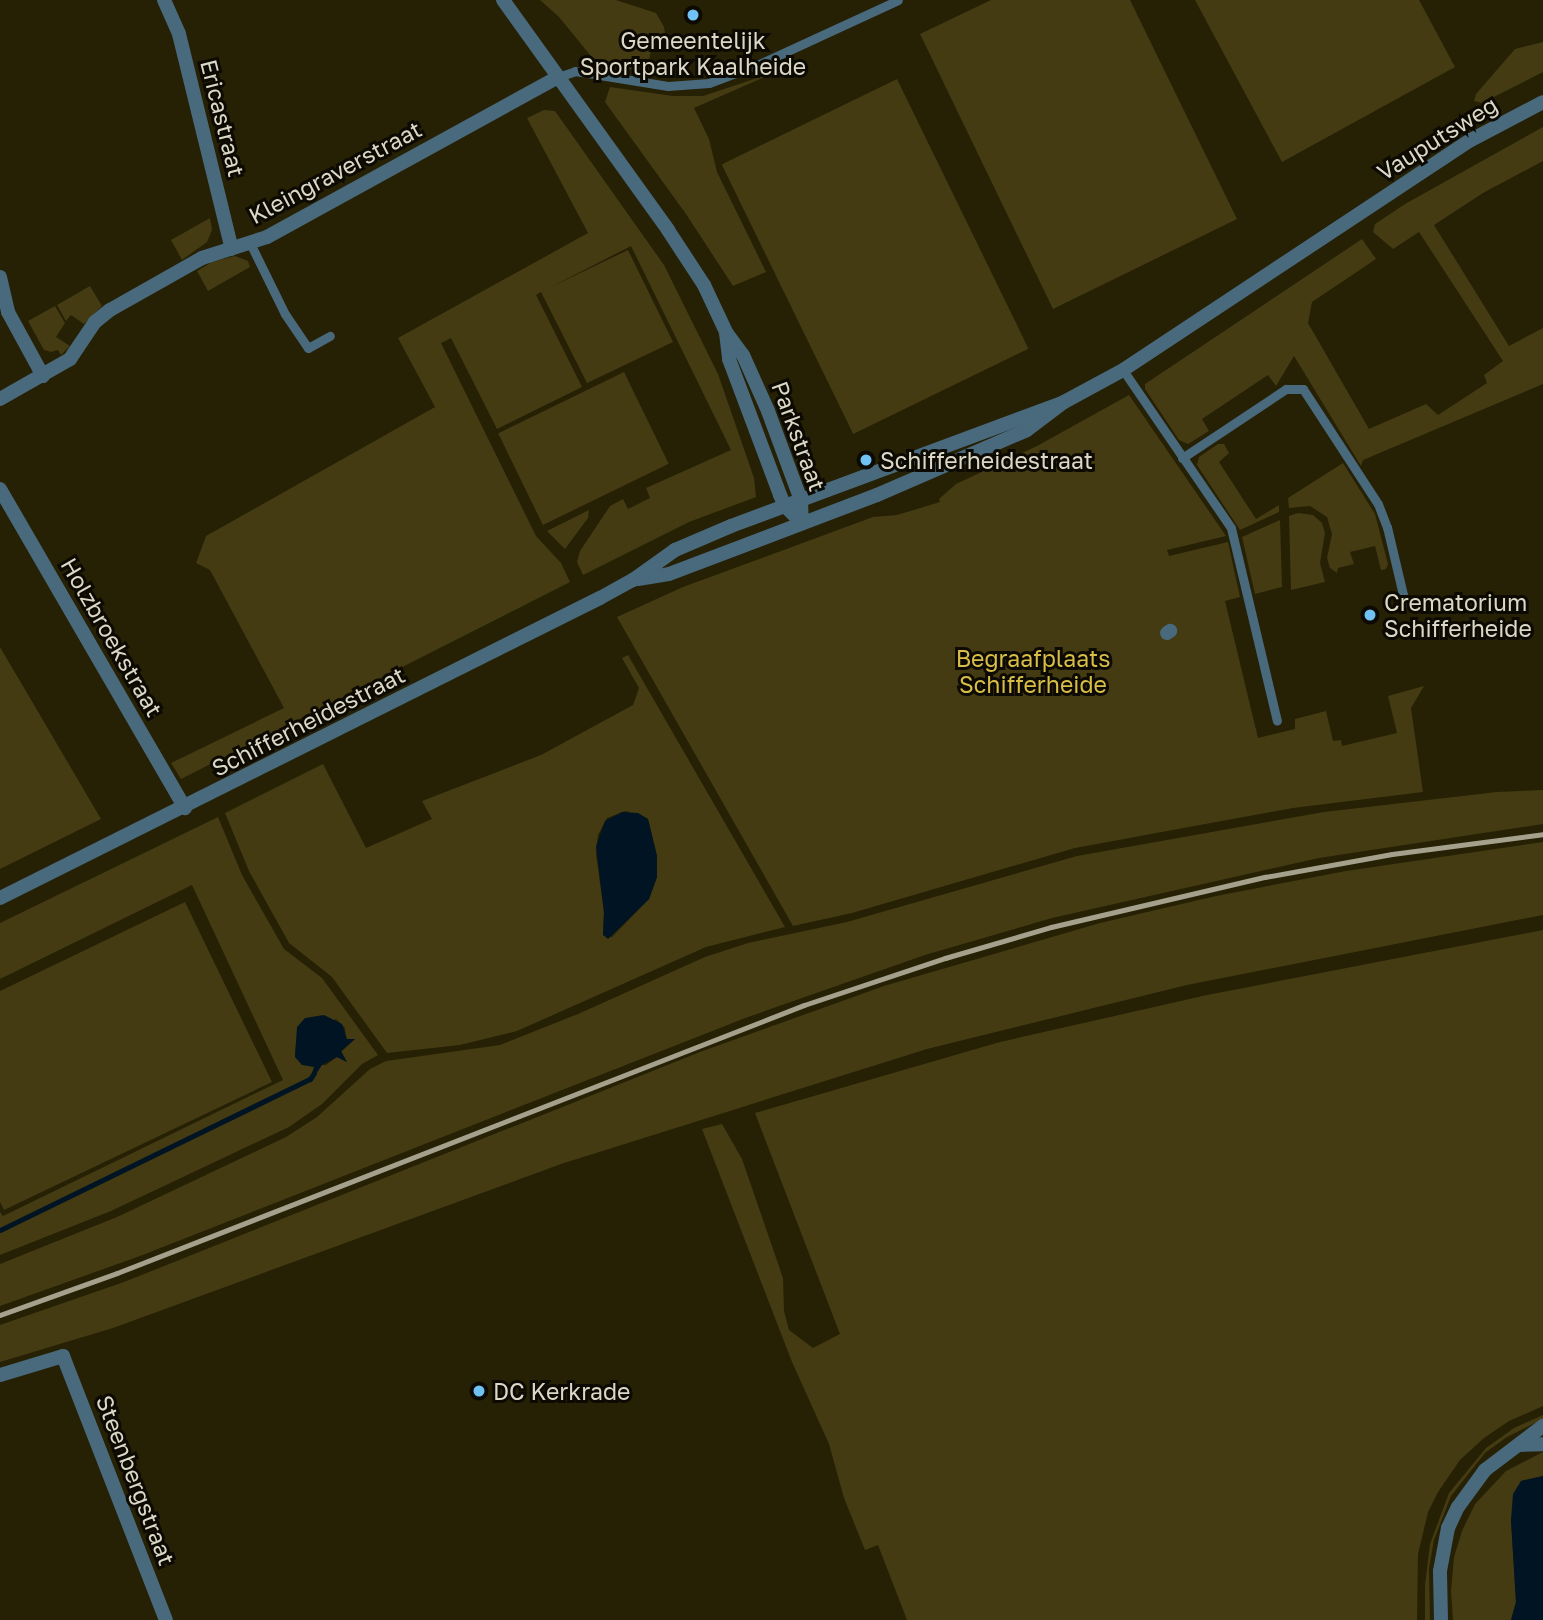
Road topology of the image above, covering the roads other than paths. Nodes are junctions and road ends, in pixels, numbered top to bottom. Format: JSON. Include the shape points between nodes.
{"nodes":[{"id":1,"x":164,"y":0,"type":"edge"},
{"id":2,"x":503,"y":0,"type":"edge"},
{"id":3,"x":898,"y":0,"type":"edge"},
{"id":4,"x":558,"y":77,"type":"junction"},
{"id":5,"x":1543,"y":102,"type":"edge"},
{"id":6,"x":1357,"y":215,"type":"joint"},
{"id":7,"x":250,"y":243,"type":"junction"},
{"id":8,"x":232,"y":249,"type":"junction"},
{"id":9,"x":0,"y":277,"type":"edge"},
{"id":10,"x":726,"y":332,"type":"junction"},
{"id":11,"x":330,"y":336,"type":"dead end"},
{"id":12,"x":1123,"y":370,"type":"junction"},
{"id":13,"x":43,"y":376,"type":"junction"},
{"id":14,"x":0,"y":399,"type":"edge"},
{"id":15,"x":1064,"y":402,"type":"junction"},
{"id":16,"x":1182,"y":458,"type":"junction"},
{"id":17,"x":0,"y":489,"type":"edge"},
{"id":18,"x":801,"y":500,"type":"junction"},
{"id":19,"x":785,"y":506,"type":"junction"},
{"id":20,"x":802,"y":523,"type":"junction"},
{"id":21,"x":634,"y":580,"type":"junction"},
{"id":22,"x":1405,"y":603,"type":"dead end"},
{"id":23,"x":1277,"y":721,"type":"dead end"},
{"id":24,"x":185,"y":808,"type":"junction"},
{"id":25,"x":0,"y":898,"type":"edge"},
{"id":26,"x":0,"y":1376,"type":"edge"},
{"id":27,"x":1543,"y":1426,"type":"edge"},
{"id":28,"x":1543,"y":1444,"type":"edge"},
{"id":29,"x":1520,"y":1445,"type":"junction"},
{"id":30,"x":166,"y":1620,"type":"edge"},
{"id":31,"x":1441,"y":1620,"type":"edge"}],
"edges":[{"from":1,"to":8,"type":"street","name":"Ericastraat","via":[[179,34]]},
{"from":2,"to":4,"type":"street","name":"Parkstraat"},
{"from":3,"to":4,"type":"lane","via":[[709,83],[668,86],[575,71]]},
{"from":4,"to":7,"type":"street","name":"Kleingraverstraat"},
{"from":4,"to":10,"type":"street","name":"Parkstraat","via":[[668,230],[704,285]]},
{"from":5,"to":6,"type":"street","name":"Vauputsweg","via":[[1471,140]]},
{"from":6,"to":12,"type":"street","name":"Schifferheidestraat"},
{"from":7,"to":8,"type":"street","name":"Kleingraverstraat"},
{"from":7,"to":11,"type":"lane","via":[[285,314],[308,348]]},
{"from":8,"to":13,"type":"street","name":"Kleingraverstraat","via":[[202,258],[110,310],[95,322],[76,354]]},
{"from":9,"to":13,"type":"street","via":[[8,312]]},
{"from":10,"to":18,"type":"street","name":"Parkstraat","via":[[744,355]]},
{"from":10,"to":19,"type":"street","name":"Parkstraat","via":[[729,359]]},
{"from":12,"to":15,"type":"street","name":"Schifferheidestraat"},
{"from":12,"to":16,"type":"lane"},
{"from":13,"to":14,"type":"street","name":"Kleingraverstraat"},
{"from":15,"to":18,"type":"street","name":"Schifferheidestraat"},
{"from":15,"to":20,"type":"street","name":"Schifferheidestraat","via":[[1004,441]]},
{"from":16,"to":22,"type":"lane","via":[[1286,389],[1303,389],[1378,504]]},
{"from":16,"to":23,"type":"lane","via":[[1231,528]]},
{"from":17,"to":24,"type":"street","name":"Holzbroekstraat"},
{"from":18,"to":19,"type":"street","name":"Schifferheidestraat"},
{"from":18,"to":20,"type":"street","name":"Parkstraat"},
{"from":19,"to":20,"type":"street","name":"Parkstraat"},
{"from":19,"to":21,"type":"street","name":"Schifferheidestraat","via":[[675,550]]},
{"from":20,"to":21,"type":"street","name":"Schifferheidestraat","via":[[669,574]]},
{"from":21,"to":24,"type":"street","name":"Schifferheidestraat"},
{"from":24,"to":25,"type":"street","name":"Schifferheidestraat"},
{"from":26,"to":30,"type":"street","name":"Steenbergstraat","via":[[63,1356]]},
{"from":27,"to":29,"type":"street"},
{"from":28,"to":29,"type":"street"},
{"from":29,"to":31,"type":"street","via":[[1485,1470],[1448,1528],[1440,1571]]}]}
